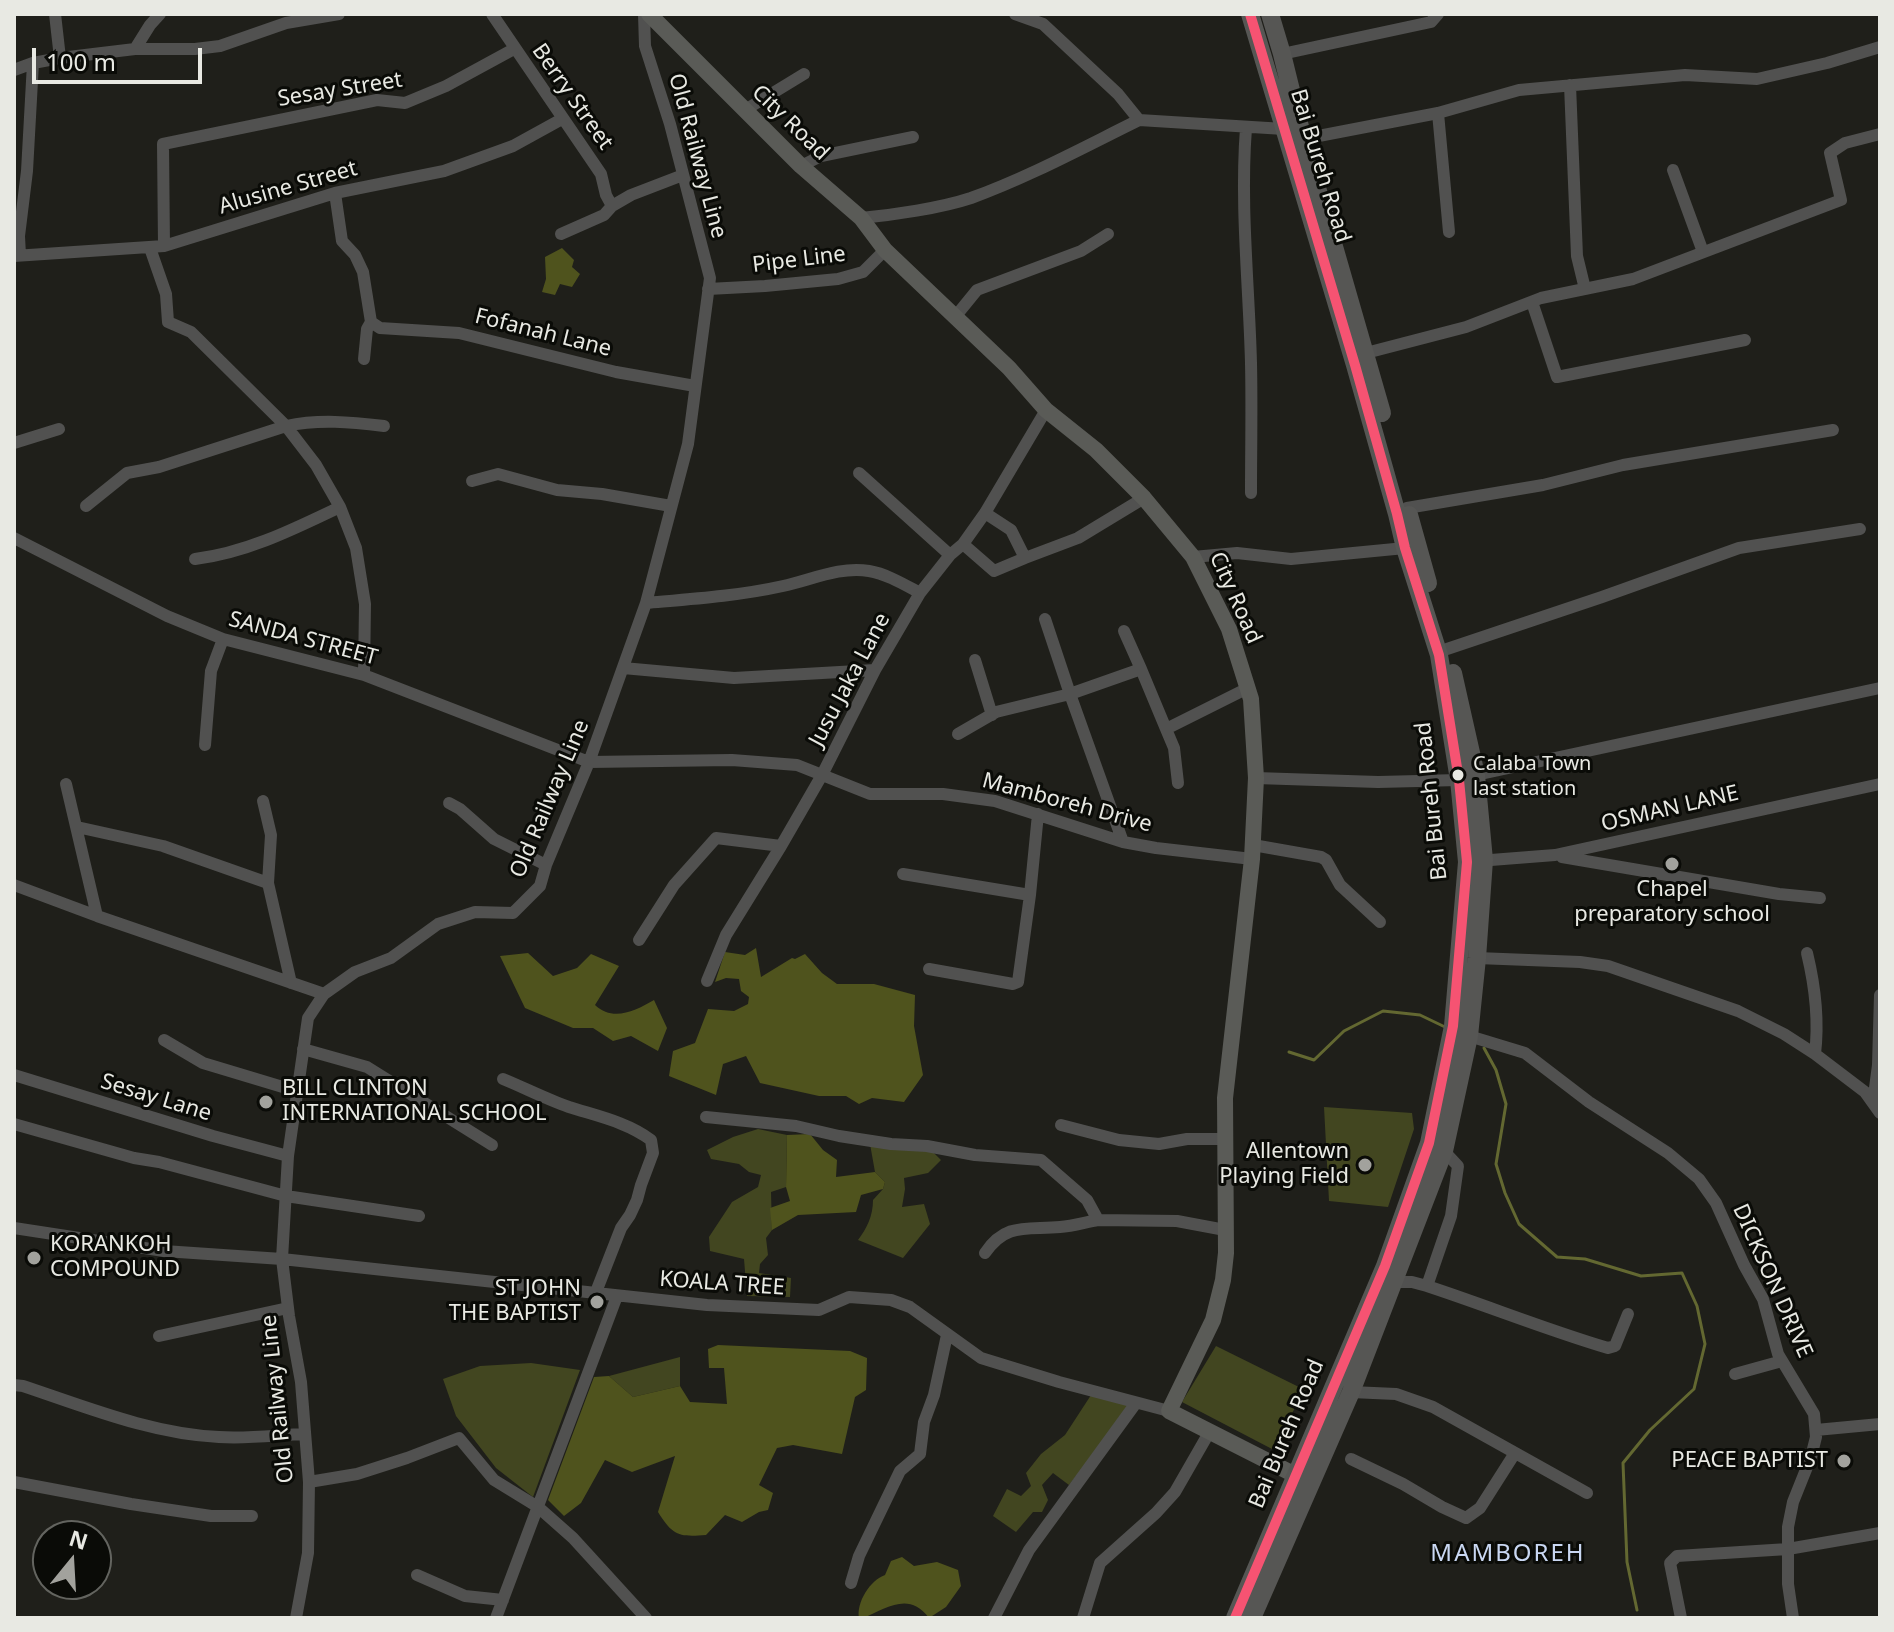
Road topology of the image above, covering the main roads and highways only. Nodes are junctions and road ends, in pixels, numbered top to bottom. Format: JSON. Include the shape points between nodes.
{"nodes":[{"id":1,"x":646,"y":14,"type":"edge"},
{"id":2,"x":1250,"y":14,"type":"edge"},
{"id":3,"x":1270,"y":14,"type":"edge"},
{"id":4,"x":1468,"y":778,"type":"junction"},
{"id":5,"x":1475,"y":861,"type":"junction"},
{"id":6,"x":1303,"y":1479,"type":"junction"},
{"id":7,"x":1235,"y":1618,"type":"edge"},
{"id":8,"x":1252,"y":1618,"type":"edge"}],
"edges":[{"from":1,"to":6,"type":"main road","name":"City Road","via":[[861,218],[882,253],[1144,498],[1193,557],[1229,629],[1251,699],[1256,778],[1225,1098],[1226,1253],[1213,1320],[1169,1411]]},
{"from":2,"to":4,"type":"highway","name":"Bai Bureh Road","via":[[1439,655]]},
{"from":3,"to":4,"type":"highway","name":"Bai Bureh Road","via":[[1447,649]]},
{"from":4,"to":5,"type":"highway","name":"Bai Bureh Road"},
{"from":5,"to":6,"type":"highway","name":"Bai Bureh Road","via":[[1453,1026],[1429,1143]]},
{"from":5,"to":6,"type":"highway","name":"Bai Bureh Road","via":[[1477,958],[1469,1036],[1444,1151],[1351,1392]]},
{"from":6,"to":7,"type":"highway","name":"Bai Bureh Road"},
{"from":6,"to":8,"type":"highway","name":"Bai Bureh Road"}]}
